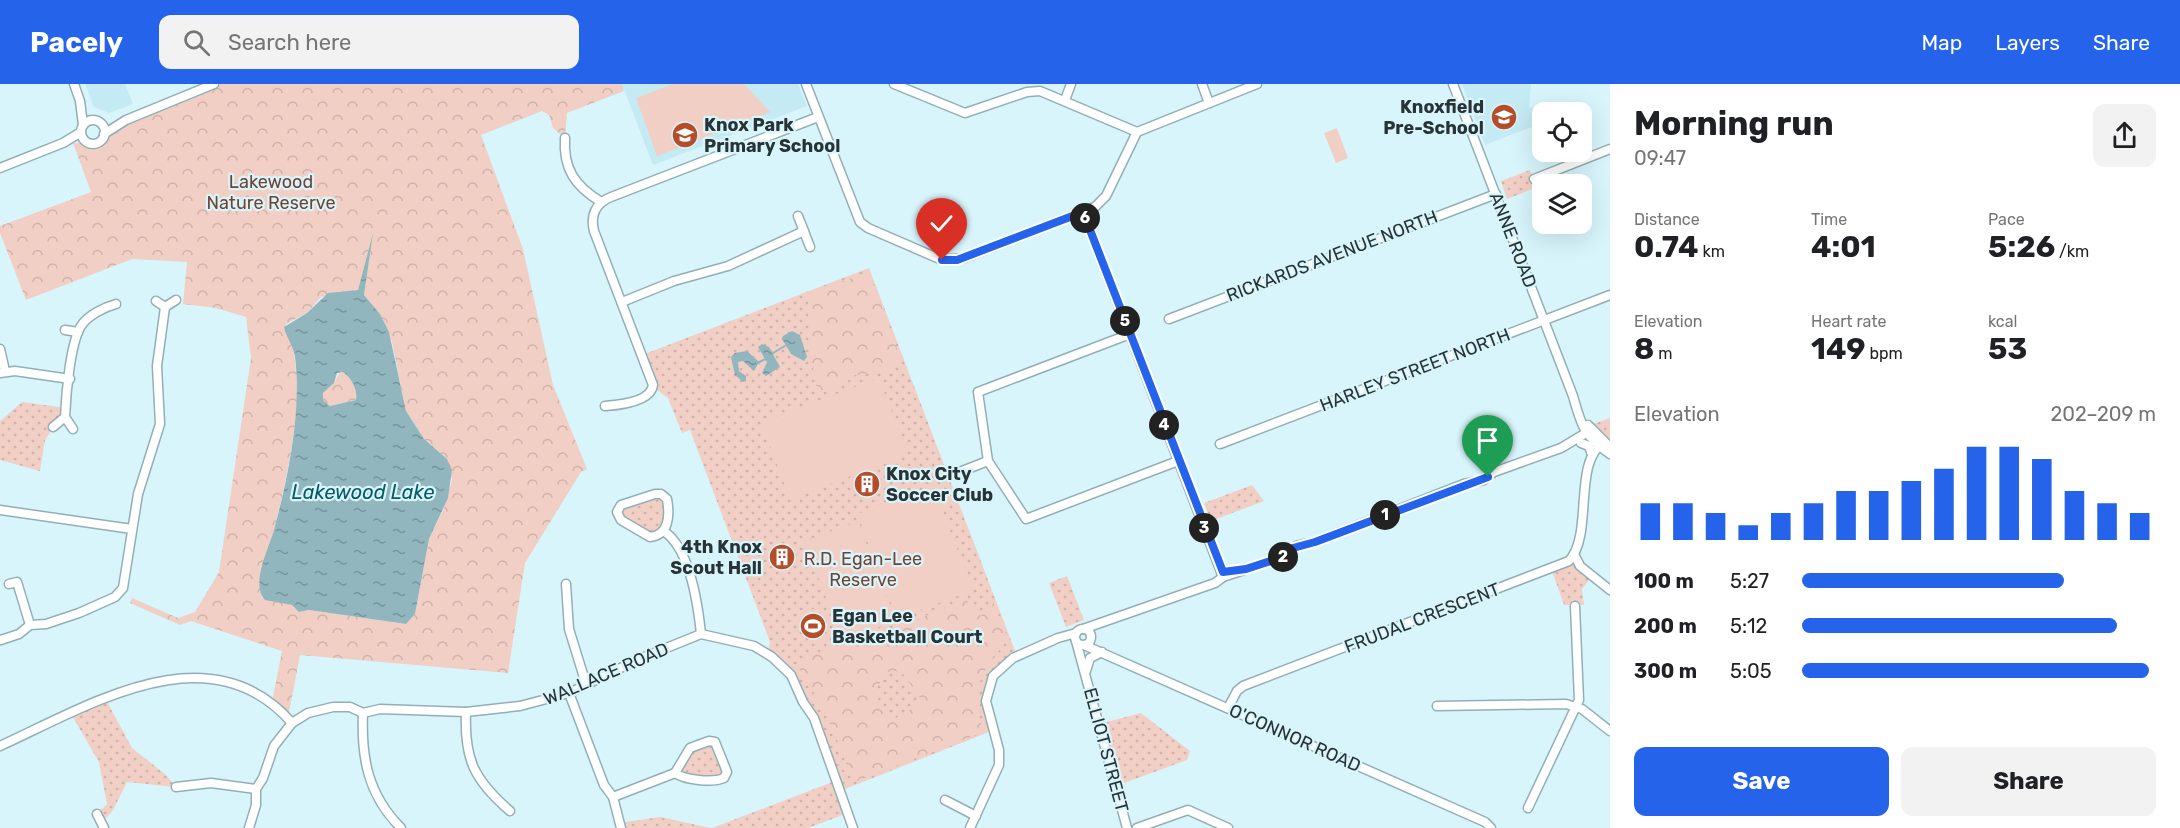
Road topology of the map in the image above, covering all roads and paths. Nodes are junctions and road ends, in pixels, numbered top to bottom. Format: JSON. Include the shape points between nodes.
{"nodes":[{"id":1,"x":74,"y":84,"type":"edge"},
{"id":2,"x":214,"y":84,"type":"edge"},
{"id":3,"x":806,"y":84,"type":"edge"},
{"id":4,"x":894,"y":84,"type":"edge"},
{"id":5,"x":1071,"y":84,"type":"edge"},
{"id":6,"x":1202,"y":84,"type":"edge"},
{"id":7,"x":1257,"y":84,"type":"edge"},
{"id":8,"x":1453,"y":84,"type":"edge"},
{"id":9,"x":1065,"y":100,"type":"junction"},
{"id":10,"x":80,"y":101,"type":"junction"},
{"id":11,"x":1209,"y":103,"type":"junction"},
{"id":12,"x":818,"y":117,"type":"junction"},
{"id":13,"x":126,"y":120,"type":"junction"},
{"id":14,"x":98,"y":122,"type":"junction"},
{"id":15,"x":82,"y":128,"type":"junction"},
{"id":16,"x":1137,"y":132,"type":"junction"},
{"id":17,"x":104,"y":134,"type":"junction"},
{"id":18,"x":565,"y":138,"type":"dead end"},
{"id":19,"x":86,"y":141,"type":"junction"},
{"id":20,"x":63,"y":144,"type":"junction"},
{"id":21,"x":1610,"y":149,"type":"edge"},
{"id":22,"x":0,"y":168,"type":"edge"},
{"id":23,"x":1546,"y":174,"type":"edge"},
{"id":24,"x":1496,"y":194,"type":"junction"},
{"id":25,"x":601,"y":202,"type":"junction"},
{"id":26,"x":1083,"y":212,"type":"junction"},
{"id":27,"x":798,"y":216,"type":"dead end"},
{"id":28,"x":804,"y":231,"type":"junction"},
{"id":29,"x":810,"y":247,"type":"dead end"},
{"id":30,"x":1610,"y":295,"type":"edge"},
{"id":31,"x":176,"y":300,"type":"dead end"},
{"id":32,"x":156,"y":301,"type":"dead end"},
{"id":33,"x":622,"y":302,"type":"junction"},
{"id":34,"x":116,"y":304,"type":"dead end"},
{"id":35,"x":165,"y":307,"type":"junction"},
{"id":36,"x":1169,"y":319,"type":"dead end"},
{"id":37,"x":1544,"y":321,"type":"junction"},
{"id":38,"x":65,"y":330,"type":"dead end"},
{"id":39,"x":78,"y":332,"type":"junction"},
{"id":40,"x":1130,"y":334,"type":"junction"},
{"id":41,"x":0,"y":350,"type":"edge"},
{"id":42,"x":3,"y":372,"type":"edge"},
{"id":43,"x":70,"y":379,"type":"junction"},
{"id":44,"x":605,"y":406,"type":"dead end"},
{"id":45,"x":65,"y":417,"type":"junction"},
{"id":46,"x":52,"y":427,"type":"dead end"},
{"id":47,"x":74,"y":429,"type":"dead end"},
{"id":48,"x":1586,"y":435,"type":"junction"},
{"id":49,"x":1220,"y":444,"type":"dead end"},
{"id":50,"x":1605,"y":447,"type":"edge"},
{"id":51,"x":1592,"y":455,"type":"junction"},
{"id":52,"x":988,"y":461,"type":"junction"},
{"id":53,"x":1178,"y":461,"type":"junction"},
{"id":54,"x":1589,"y":468,"type":"junction"},
{"id":55,"x":949,"y":476,"type":"dead end"},
{"id":56,"x":0,"y":510,"type":"edge"},
{"id":57,"x":132,"y":529,"type":"junction"},
{"id":58,"x":665,"y":532,"type":"junction"},
{"id":59,"x":1574,"y":554,"type":"junction"},
{"id":60,"x":1222,"y":574,"type":"junction"},
{"id":61,"x":14,"y":580,"type":"dead end"},
{"id":62,"x":566,"y":584,"type":"dead end"},
{"id":63,"x":1610,"y":590,"type":"edge"},
{"id":64,"x":1575,"y":606,"type":"dead end"},
{"id":65,"x":30,"y":625,"type":"junction"},
{"id":66,"x":701,"y":634,"type":"junction"},
{"id":67,"x":1082,"y":638,"type":"junction"},
{"id":68,"x":1,"y":640,"type":"edge"},
{"id":69,"x":1100,"y":651,"type":"junction"},
{"id":70,"x":1086,"y":671,"type":"junction"},
{"id":71,"x":586,"y":684,"type":"junction"},
{"id":72,"x":569,"y":693,"type":"junction"},
{"id":73,"x":1437,"y":706,"type":"dead end"},
{"id":74,"x":1575,"y":706,"type":"junction"},
{"id":75,"x":1228,"y":708,"type":"junction"},
{"id":76,"x":466,"y":712,"type":"junction"},
{"id":77,"x":363,"y":713,"type":"junction"},
{"id":78,"x":292,"y":723,"type":"junction"},
{"id":79,"x":1610,"y":731,"type":"edge"},
{"id":80,"x":0,"y":746,"type":"edge"},
{"id":81,"x":675,"y":773,"type":"junction"},
{"id":82,"x":176,"y":787,"type":"dead end"},
{"id":83,"x":255,"y":789,"type":"junction"},
{"id":84,"x":613,"y":797,"type":"junction"},
{"id":85,"x":945,"y":800,"type":"dead end"},
{"id":86,"x":1528,"y":808,"type":"dead end"},
{"id":87,"x":510,"y":811,"type":"dead end"},
{"id":88,"x":97,"y":814,"type":"dead end"},
{"id":89,"x":976,"y":816,"type":"junction"},
{"id":90,"x":104,"y":828,"type":"edge"},
{"id":91,"x":249,"y":828,"type":"edge"},
{"id":92,"x":401,"y":828,"type":"edge"},
{"id":93,"x":621,"y":828,"type":"edge"},
{"id":94,"x":853,"y":828,"type":"edge"},
{"id":95,"x":970,"y":828,"type":"edge"},
{"id":96,"x":1127,"y":828,"type":"edge"},
{"id":97,"x":1137,"y":828,"type":"edge"},
{"id":98,"x":1228,"y":828,"type":"edge"},
{"id":99,"x":1491,"y":828,"type":"edge"}],
"edges":[{"from":1,"to":10,"type":"street"},
{"from":2,"to":13,"type":"street"},
{"from":3,"to":12,"type":"street"},
{"from":4,"to":9,"type":"street","via":[[965,113],[1032,91]]},
{"from":5,"to":9,"type":"street"},
{"from":6,"to":11,"type":"street"},
{"from":7,"to":11,"type":"street"},
{"from":8,"to":24,"type":"street","name":"ANNE ROAD"},
{"from":9,"to":16,"type":"street"},
{"from":10,"to":14,"type":"street"},
{"from":10,"to":15,"type":"street"},
{"from":11,"to":16,"type":"street"},
{"from":12,"to":25,"type":"street"},
{"from":12,"to":26,"type":"street","via":[[860,222],[937,258],[957,260]]},
{"from":13,"to":14,"type":"street"},
{"from":13,"to":17,"type":"street"},
{"from":14,"to":15,"type":"street"},
{"from":14,"to":17,"type":"street"},
{"from":15,"to":19,"type":"street"},
{"from":15,"to":20,"type":"street"},
{"from":16,"to":26,"type":"street","via":[[1104,199]]},
{"from":17,"to":19,"type":"street","via":[[97,143]]},
{"from":18,"to":25,"type":"street","via":[[566,156],[576,184]]},
{"from":19,"to":20,"type":"street"},
{"from":20,"to":22,"type":"street"},
{"from":21,"to":23,"type":"street"},
{"from":24,"to":36,"type":"street","name":"RICKARDS AVENUE NORTH"},
{"from":24,"to":37,"type":"street","name":"ANNE ROAD"},
{"from":25,"to":33,"type":"street","via":[[592,225]]},
{"from":26,"to":40,"type":"street"},
{"from":27,"to":28,"type":"street"},
{"from":28,"to":29,"type":"street"},
{"from":28,"to":33,"type":"street","via":[[728,266],[674,281]]},
{"from":30,"to":37,"type":"street","name":"HARLEY STREET NORTH"},
{"from":31,"to":35,"type":"street"},
{"from":32,"to":35,"type":"street"},
{"from":33,"to":44,"type":"street","via":[[653,387],[650,394],[622,405]]},
{"from":34,"to":39,"type":"street","via":[[88,319]]},
{"from":35,"to":57,"type":"street","via":[[157,366],[160,424],[141,481]]},
{"from":37,"to":48,"type":"street","name":"ANNE ROAD"},
{"from":37,"to":49,"type":"street","name":"HARLEY STREET NORTH"},
{"from":38,"to":39,"type":"street"},
{"from":39,"to":43,"type":"street"},
{"from":40,"to":52,"type":"street","via":[[978,392]]},
{"from":40,"to":53,"type":"street"},
{"from":41,"to":42,"type":"street"},
{"from":42,"to":43,"type":"street"},
{"from":43,"to":45,"type":"street"},
{"from":45,"to":46,"type":"street"},
{"from":45,"to":47,"type":"street"},
{"from":48,"to":50,"type":"street","name":"ANNE ROAD"},
{"from":48,"to":51,"type":"street"},
{"from":48,"to":60,"type":"street","via":[[1494,472],[1484,480],[1296,546],[1283,557],[1232,576]]},
{"from":50,"to":51,"type":"street"},
{"from":50,"to":54,"type":"street"},
{"from":51,"to":54,"type":"street"},
{"from":52,"to":53,"type":"street","via":[[1026,519]]},
{"from":52,"to":55,"type":"street"},
{"from":53,"to":60,"type":"street"},
{"from":54,"to":59,"type":"street"},
{"from":56,"to":57,"type":"street"},
{"from":57,"to":65,"type":"street","via":[[125,580],[119,593],[69,617]]},
{"from":58,"to":58,"type":"street","via":[[646,536],[621,519],[618,509],[655,494],[663,495],[668,503]]},
{"from":58,"to":66,"type":"street","via":[[674,540],[686,565]]},
{"from":59,"to":63,"type":"street","via":[[1580,566]]},
{"from":59,"to":75,"type":"street","name":"FRUDAL CRESCENT","via":[[1564,563],[1243,686]]},
{"from":60,"to":67,"type":"street","via":[[1215,582],[1107,622]]},
{"from":61,"to":65,"type":"street"},
{"from":62,"to":71,"type":"street","via":[[569,628]]},
{"from":64,"to":74,"type":"street","via":[[1579,694]]},
{"from":65,"to":68,"type":"street"},
{"from":66,"to":71,"type":"street","name":"WALLACE ROAD"},
{"from":66,"to":94,"type":"street","via":[[754,645],[791,675],[814,718]]},
{"from":67,"to":69,"type":"street"},
{"from":67,"to":70,"type":"street","name":"ELLIOT STREET"},
{"from":67,"to":89,"type":"street","via":[[1048,644],[1008,661],[990,681],[986,701],[999,765]]},
{"from":69,"to":70,"type":"street","name":"ELLIOT STREET","via":[[1090,658]]},
{"from":69,"to":75,"type":"street","name":"O'CONNOR ROAD"},
{"from":70,"to":96,"type":"street","name":"ELLIOT STREET"},
{"from":71,"to":72,"type":"street","name":"WALLACE ROAD"},
{"from":72,"to":76,"type":"street","name":"WALLACE ROAD","via":[[520,706]]},
{"from":72,"to":84,"type":"street","via":[[604,785]]},
{"from":73,"to":74,"type":"street"},
{"from":74,"to":79,"type":"street"},
{"from":74,"to":86,"type":"street"},
{"from":75,"to":99,"type":"street","name":"O'CONNOR ROAD"},
{"from":76,"to":77,"type":"street","name":"WALLACE ROAD","via":[[380,709]]},
{"from":76,"to":87,"type":"street","via":[[467,749],[473,769],[486,790]]},
{"from":77,"to":78,"type":"street","name":"WALLACE ROAD","via":[[350,707],[324,708]]},
{"from":77,"to":92,"type":"street","via":[[366,773],[380,803]]},
{"from":78,"to":80,"type":"street","via":[[272,702],[250,688],[224,680],[178,679],[123,690]]},
{"from":78,"to":83,"type":"street","name":"WALLACE ROAD","via":[[274,746]]},
{"from":81,"to":81,"type":"street","via":[[690,748],[709,741],[717,743],[727,772],[717,780]]},
{"from":81,"to":84,"type":"street"},
{"from":82,"to":83,"type":"street","via":[[211,783]]},
{"from":83,"to":91,"type":"street","name":"WALLACE ROAD","via":[[256,805]]},
{"from":84,"to":93,"type":"street"},
{"from":85,"to":89,"type":"street"},
{"from":88,"to":90,"type":"street"},
{"from":89,"to":95,"type":"street"},
{"from":97,"to":98,"type":"street","via":[[1188,810]]}]}
